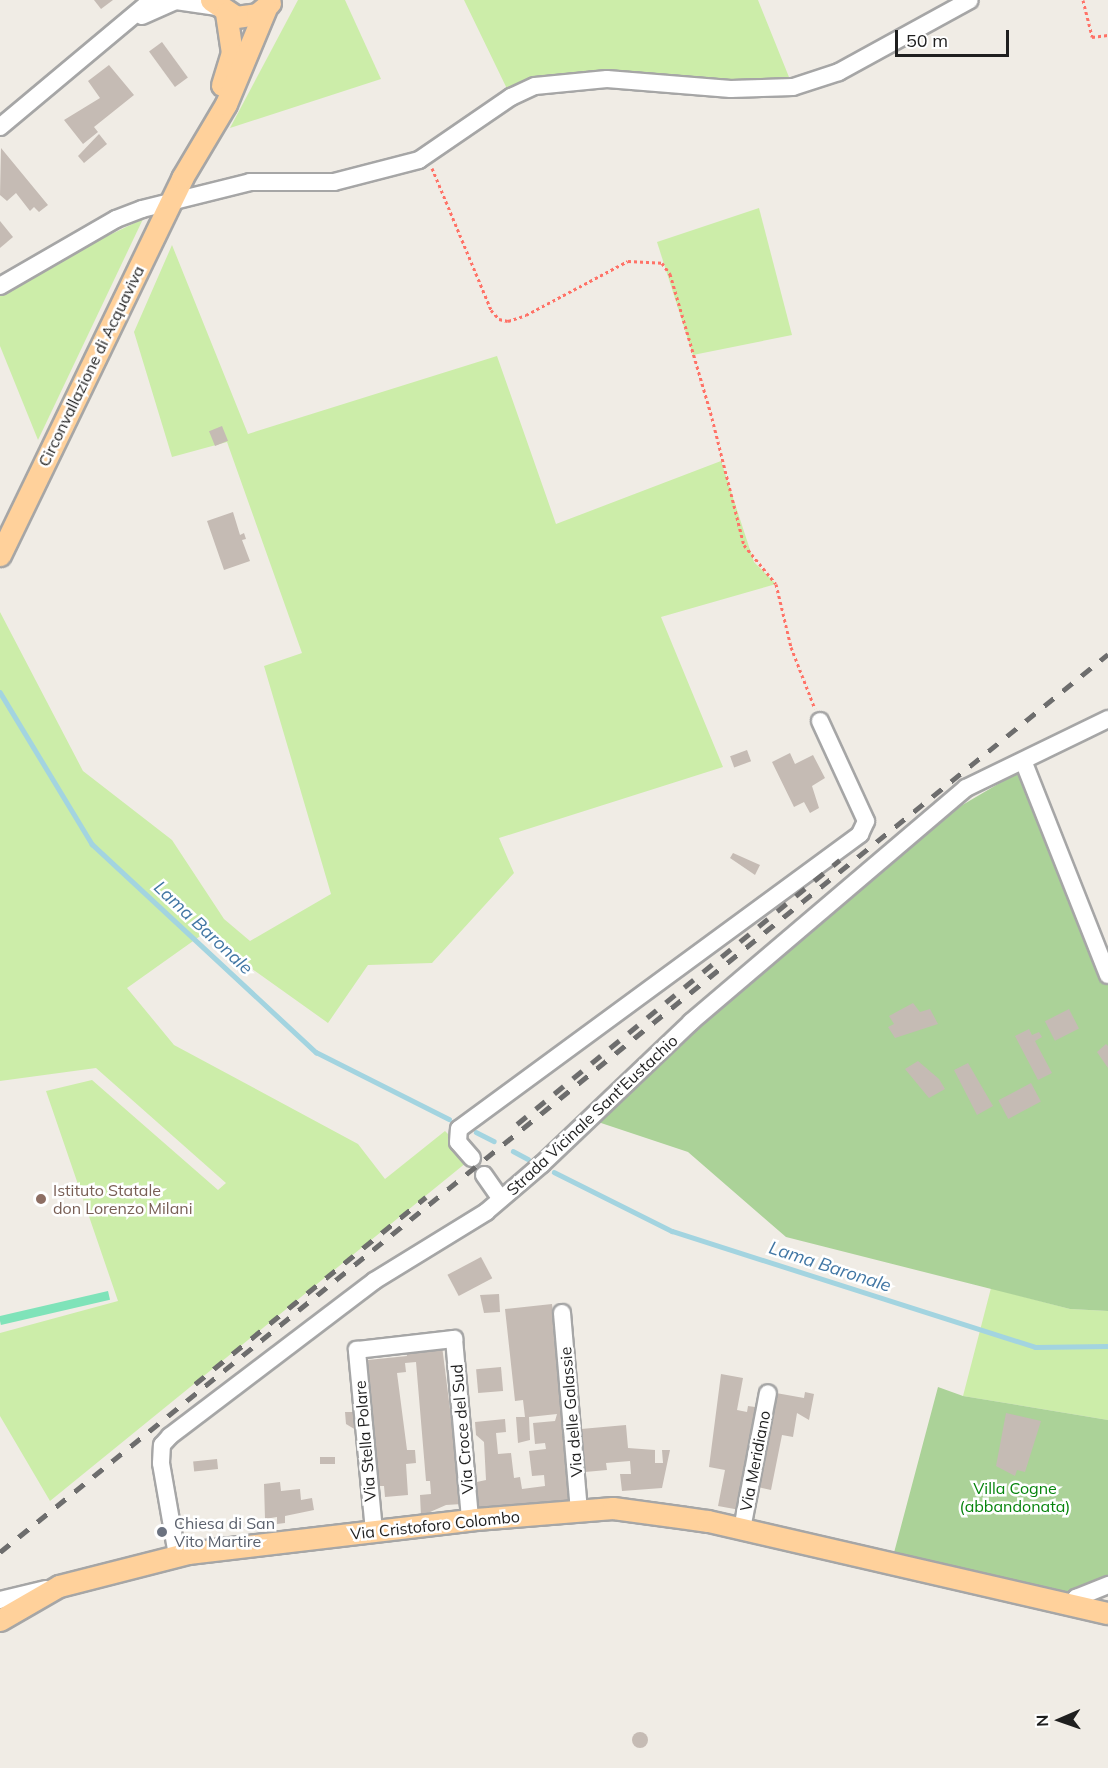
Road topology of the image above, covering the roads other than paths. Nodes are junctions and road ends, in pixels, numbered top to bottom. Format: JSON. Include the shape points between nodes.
{"nodes":[{"id":1,"x":152,"y":0,"type":"edge"},
{"id":2,"x":970,"y":0,"type":"edge"},
{"id":3,"x":269,"y":4,"type":"edge"},
{"id":4,"x":218,"y":7,"type":"edge"},
{"id":5,"x":123,"y":26,"type":"junction"},
{"id":6,"x":0,"y":127,"type":"edge"},
{"id":7,"x":182,"y":178,"type":"junction"},
{"id":8,"x":170,"y":203,"type":"junction"},
{"id":9,"x":0,"y":286,"type":"edge"},
{"id":10,"x":0,"y":555,"type":"edge"},
{"id":11,"x":1108,"y":719,"type":"edge"},
{"id":12,"x":820,"y":721,"type":"road end"},
{"id":13,"x":1024,"y":763,"type":"junction"},
{"id":14,"x":1108,"y":975,"type":"edge"},
{"id":15,"x":472,"y":1158,"type":"dead end"},
{"id":16,"x":484,"y":1175,"type":"dead end"},
{"id":17,"x":501,"y":1199,"type":"junction"},
{"id":18,"x":562,"y":1313,"type":"dead end"},
{"id":19,"x":454,"y":1339,"type":"joint"},
{"id":20,"x":768,"y":1393,"type":"dead end"},
{"id":21,"x":579,"y":1510,"type":"junction"},
{"id":22,"x":470,"y":1520,"type":"junction"},
{"id":23,"x":742,"y":1529,"type":"junction"},
{"id":24,"x":374,"y":1532,"type":"junction"},
{"id":25,"x":177,"y":1555,"type":"junction"},
{"id":26,"x":1108,"y":1585,"type":"edge"},
{"id":27,"x":59,"y":1586,"type":"junction"},
{"id":28,"x":0,"y":1600,"type":"edge"},
{"id":29,"x":1071,"y":1605,"type":"junction"},
{"id":30,"x":1108,"y":1613,"type":"edge"},
{"id":31,"x":0,"y":1620,"type":"edge"}],
"edges":[{"from":1,"to":5,"type":"street"},
{"from":2,"to":8,"type":"street","via":[[839,72],[793,87],[731,89],[607,79],[535,86],[511,97],[427,156],[400,167],[334,182],[250,182]]},
{"from":3,"to":4,"type":"main road","via":[[247,17]]},
{"from":3,"to":7,"type":"main road","via":[[226,104]]},
{"from":4,"to":5,"type":"street","via":[[176,1]]},
{"from":4,"to":7,"type":"main road","via":[[232,42],[230,68]]},
{"from":5,"to":6,"type":"street"},
{"from":7,"to":8,"type":"main road","name":"Circonvallazione di Acquaviva"},
{"from":8,"to":9,"type":"street","via":[[116,219]]},
{"from":8,"to":10,"type":"main road","name":"Circonvallazione di Acquaviva"},
{"from":11,"to":13,"type":"street","name":"Strada Vicinale Sant'Eustachio"},
{"from":12,"to":15,"type":"street","via":[[866,820],[860,834],[459,1129],[458,1142]]},
{"from":13,"to":14,"type":"street"},
{"from":13,"to":17,"type":"street","name":"Strada Vicinale Sant'Eustachio","via":[[966,788],[691,1022]]},
{"from":16,"to":17,"type":"street"},
{"from":17,"to":25,"type":"street","name":"Strada Vicinale Sant'Eustachio","via":[[374,1281],[170,1436],[162,1445],[160,1463]]},
{"from":18,"to":21,"type":"street","name":"Via delle Galassie"},
{"from":19,"to":22,"type":"street","name":"Via Croce del Sud"},
{"from":19,"to":24,"type":"street","name":"Via Stella Polare","via":[[357,1350]]},
{"from":20,"to":23,"type":"street","name":"Via Meridiano"},
{"from":21,"to":22,"type":"main road","name":"Via Cristoforo Colombo"},
{"from":21,"to":23,"type":"main road","name":"Via Cristoforo Colombo","via":[[637,1510]]},
{"from":22,"to":24,"type":"main road","name":"Via Cristoforo Colombo"},
{"from":23,"to":29,"type":"main road","name":"Via Cristoforo Colombo"},
{"from":24,"to":25,"type":"main road","name":"Via Cristoforo Colombo"},
{"from":25,"to":27,"type":"main road","name":"Via Cristoforo Colombo"},
{"from":26,"to":29,"type":"street","via":[[1076,1598]]},
{"from":27,"to":28,"type":"street"},
{"from":27,"to":31,"type":"main road","name":"Via Cristoforo Colombo"},
{"from":29,"to":30,"type":"main road","name":"Via Cristoforo Colombo"}]}
